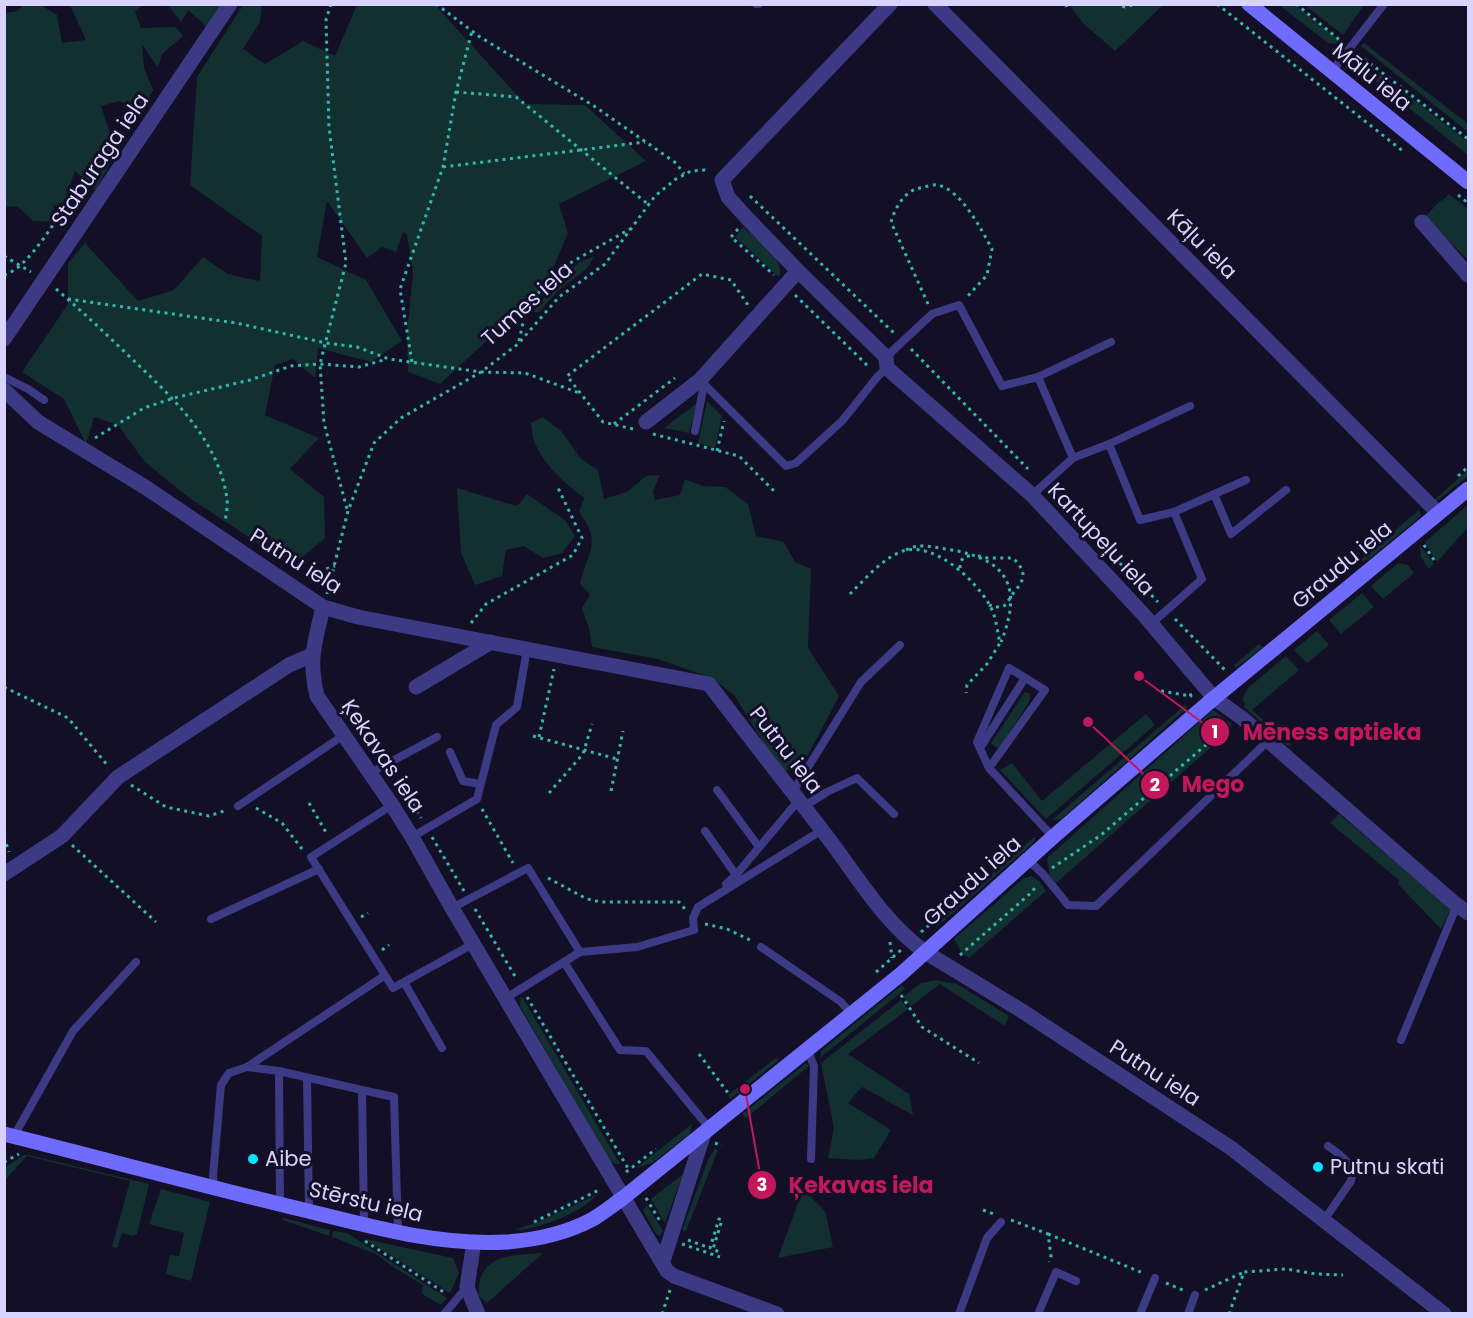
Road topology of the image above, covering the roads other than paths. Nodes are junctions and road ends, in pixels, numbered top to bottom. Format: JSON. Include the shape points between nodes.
{"nodes":[{"id":1,"x":230,"y":4,"type":"edge"},
{"id":2,"x":890,"y":4,"type":"edge"},
{"id":3,"x":935,"y":4,"type":"edge"},
{"id":4,"x":1249,"y":4,"type":"edge"},
{"id":5,"x":1384,"y":4,"type":"edge"},
{"id":6,"x":1332,"y":71,"type":"junction"},
{"id":7,"x":1468,"y":182,"type":"edge"},
{"id":8,"x":1422,"y":222,"type":"dead end"},
{"id":9,"x":798,"y":271,"type":"junction"},
{"id":10,"x":1468,"y":275,"type":"edge"},
{"id":11,"x":4,"y":339,"type":"edge"},
{"id":12,"x":1111,"y":342,"type":"dead end"},
{"id":13,"x":886,"y":363,"type":"junction"},
{"id":14,"x":4,"y":377,"type":"edge"},
{"id":15,"x":1038,"y":377,"type":"junction"},
{"id":16,"x":702,"y":382,"type":"junction"},
{"id":17,"x":4,"y":390,"type":"edge"},
{"id":18,"x":44,"y":400,"type":"dead end"},
{"id":19,"x":1191,"y":406,"type":"dead end"},
{"id":20,"x":644,"y":428,"type":"road end"},
{"id":21,"x":695,"y":431,"type":"dead end"},
{"id":22,"x":1109,"y":444,"type":"junction"},
{"id":23,"x":1073,"y":458,"type":"junction"},
{"id":24,"x":1246,"y":480,"type":"dead end"},
{"id":25,"x":1468,"y":489,"type":"edge"},
{"id":26,"x":1038,"y":490,"type":"junction"},
{"id":27,"x":1286,"y":490,"type":"dead end"},
{"id":28,"x":1214,"y":494,"type":"junction"},
{"id":29,"x":1174,"y":512,"type":"junction"},
{"id":30,"x":1438,"y":513,"type":"junction"},
{"id":31,"x":323,"y":607,"type":"junction"},
{"id":32,"x":1151,"y":624,"type":"junction"},
{"id":33,"x":491,"y":642,"type":"junction"},
{"id":34,"x":900,"y":645,"type":"dead end"},
{"id":35,"x":527,"y":649,"type":"junction"},
{"id":36,"x":312,"y":654,"type":"junction"},
{"id":37,"x":1025,"y":678,"type":"junction"},
{"id":38,"x":416,"y":687,"type":"dead end"},
{"id":39,"x":1214,"y":698,"type":"junction"},
{"id":40,"x":344,"y":735,"type":"junction"},
{"id":41,"x":437,"y":736,"type":"dead end"},
{"id":42,"x":1268,"y":741,"type":"junction"},
{"id":43,"x":980,"y":748,"type":"junction"},
{"id":44,"x":450,"y":752,"type":"dead end"},
{"id":45,"x":989,"y":768,"type":"junction"},
{"id":46,"x":370,"y":773,"type":"junction"},
{"id":47,"x":480,"y":784,"type":"junction"},
{"id":48,"x":717,"y":790,"type":"dead end"},
{"id":49,"x":797,"y":800,"type":"junction"},
{"id":50,"x":241,"y":803,"type":"road end"},
{"id":51,"x":392,"y":805,"type":"junction"},
{"id":52,"x":894,"y":814,"type":"dead end"},
{"id":53,"x":822,"y":830,"type":"junction"},
{"id":54,"x":705,"y":831,"type":"dead end"},
{"id":55,"x":411,"y":837,"type":"junction"},
{"id":56,"x":1053,"y":837,"type":"junction"},
{"id":57,"x":759,"y":847,"type":"junction"},
{"id":58,"x":1028,"y":860,"type":"junction"},
{"id":59,"x":319,"y":869,"type":"junction"},
{"id":60,"x":4,"y":874,"type":"edge"},
{"id":61,"x":736,"y":875,"type":"junction"},
{"id":62,"x":707,"y":896,"type":"dead end"},
{"id":63,"x":452,"y":908,"type":"junction"},
{"id":64,"x":1463,"y":909,"type":"edge"},
{"id":65,"x":211,"y":919,"type":"dead end"},
{"id":66,"x":473,"y":944,"type":"junction"},
{"id":67,"x":761,"y":947,"type":"road end"},
{"id":68,"x":580,"y":952,"type":"junction"},
{"id":69,"x":925,"y":952,"type":"junction"},
{"id":70,"x":136,"y":962,"type":"dead end"},
{"id":71,"x":564,"y":962,"type":"junction"},
{"id":72,"x":384,"y":976,"type":"junction"},
{"id":73,"x":405,"y":984,"type":"junction"},
{"id":74,"x":506,"y":998,"type":"junction"},
{"id":75,"x":851,"y":1014,"type":"junction"},
{"id":76,"x":1401,"y":1040,"type":"dead end"},
{"id":77,"x":442,"y":1048,"type":"dead end"},
{"id":78,"x":807,"y":1049,"type":"junction"},
{"id":79,"x":246,"y":1067,"type":"junction"},
{"id":80,"x":279,"y":1071,"type":"junction"},
{"id":81,"x":307,"y":1078,"type":"junction"},
{"id":82,"x":362,"y":1090,"type":"junction"},
{"id":83,"x":707,"y":1131,"type":"junction"},
{"id":84,"x":9,"y":1135,"type":"edge"},
{"id":85,"x":1328,"y":1146,"type":"dead end"},
{"id":86,"x":811,"y":1159,"type":"dead end"},
{"id":87,"x":214,"y":1187,"type":"junction"},
{"id":88,"x":623,"y":1198,"type":"junction"},
{"id":89,"x":280,"y":1204,"type":"junction"},
{"id":90,"x":309,"y":1211,"type":"junction"},
{"id":91,"x":1324,"y":1220,"type":"junction"},
{"id":92,"x":1001,"y":1222,"type":"dead end"},
{"id":93,"x":362,"y":1232,"type":"junction"},
{"id":94,"x":398,"y":1232,"type":"junction"},
{"id":95,"x":474,"y":1242,"type":"junction"},
{"id":96,"x":663,"y":1261,"type":"junction"},
{"id":97,"x":1155,"y":1278,"type":"dead end"},
{"id":98,"x":1076,"y":1281,"type":"dead end"},
{"id":99,"x":467,"y":1287,"type":"junction"},
{"id":100,"x":1195,"y":1295,"type":"dead end"},
{"id":101,"x":444,"y":1314,"type":"edge"},
{"id":102,"x":478,"y":1314,"type":"edge"},
{"id":103,"x":777,"y":1314,"type":"edge"},
{"id":104,"x":959,"y":1314,"type":"edge"},
{"id":105,"x":1038,"y":1314,"type":"edge"},
{"id":106,"x":1140,"y":1314,"type":"edge"},
{"id":107,"x":1188,"y":1314,"type":"edge"},
{"id":108,"x":1444,"y":1314,"type":"edge"}],
"edges":[{"from":1,"to":11,"type":"street","name":"Staburaga iela"},
{"from":2,"to":9,"type":"street","name":"Kartupeļu iela","via":[[722,180],[728,197]]},
{"from":3,"to":30,"type":"street","name":"Kāļu iela"},
{"from":4,"to":6,"type":"main road","name":"Mālu iela"},
{"from":5,"to":6,"type":"lane"},
{"from":6,"to":7,"type":"main road","name":"Mālu iela"},
{"from":8,"to":10,"type":"street"},
{"from":9,"to":13,"type":"street","name":"Kartupeļu iela"},
{"from":9,"to":16,"type":"street"},
{"from":12,"to":15,"type":"lane"},
{"from":13,"to":15,"type":"lane","via":[[932,314],[959,305],[1002,386]]},
{"from":13,"to":16,"type":"lane","via":[[842,421],[796,463],[786,466]]},
{"from":13,"to":26,"type":"street","name":"Kartupeļu iela"},
{"from":14,"to":18,"type":"lane"},
{"from":15,"to":23,"type":"lane"},
{"from":16,"to":20,"type":"street"},
{"from":16,"to":21,"type":"lane"},
{"from":17,"to":31,"type":"street","name":"Putnu iela","via":[[38,422],[145,487]]},
{"from":19,"to":22,"type":"lane"},
{"from":22,"to":23,"type":"lane"},
{"from":22,"to":29,"type":"lane","via":[[1140,520]]},
{"from":23,"to":26,"type":"lane"},
{"from":24,"to":28,"type":"lane"},
{"from":25,"to":30,"type":"main road","name":"Graudu iela"},
{"from":26,"to":32,"type":"street","name":"Kartupeļu iela"},
{"from":27,"to":28,"type":"lane","via":[[1231,534]]},
{"from":28,"to":29,"type":"lane"},
{"from":29,"to":32,"type":"lane","via":[[1202,579]]},
{"from":30,"to":39,"type":"main road","name":"Graudu iela"},
{"from":31,"to":33,"type":"street","name":"Putnu iela"},
{"from":31,"to":36,"type":"street","name":"Ķekavas iela"},
{"from":32,"to":39,"type":"street","name":"Kartupeļu iela"},
{"from":33,"to":35,"type":"street","name":"Putnu iela"},
{"from":33,"to":38,"type":"street"},
{"from":34,"to":49,"type":"lane","via":[[861,682]]},
{"from":35,"to":47,"type":"lane","via":[[517,707],[496,725]]},
{"from":35,"to":49,"type":"street","name":"Putnu iela","via":[[709,684]]},
{"from":36,"to":40,"type":"street","name":"Ķekavas iela","via":[[317,696]]},
{"from":36,"to":60,"type":"street","via":[[289,665],[118,777],[62,836]]},
{"from":37,"to":43,"type":"lane"},
{"from":37,"to":43,"type":"lane","via":[[1009,668],[977,742]]},
{"from":37,"to":45,"type":"lane","via":[[1045,690]]},
{"from":39,"to":42,"type":"street","name":"Kartupeļu iela"},
{"from":39,"to":56,"type":"main road","name":"Graudu iela"},
{"from":40,"to":46,"type":"street","name":"Ķekavas iela"},
{"from":40,"to":50,"type":"lane"},
{"from":41,"to":46,"type":"lane"},
{"from":42,"to":58,"type":"lane","via":[[1096,906],[1068,905]]},
{"from":42,"to":64,"type":"street","name":"Kartupeļu iela"},
{"from":43,"to":45,"type":"lane"},
{"from":44,"to":47,"type":"lane","via":[[463,782]]},
{"from":45,"to":56,"type":"lane"},
{"from":46,"to":51,"type":"street","name":"Ķekavas iela"},
{"from":47,"to":55,"type":"lane","via":[[477,799]]},
{"from":48,"to":57,"type":"lane"},
{"from":49,"to":52,"type":"lane","via":[[857,778]]},
{"from":49,"to":53,"type":"street","name":"Putnu iela"},
{"from":49,"to":57,"type":"lane"},
{"from":51,"to":55,"type":"street","name":"Ķekavas iela"},
{"from":51,"to":59,"type":"lane","via":[[311,857]]},
{"from":53,"to":68,"type":"lane","via":[[698,908],[693,918],[694,930],[637,947]]},
{"from":53,"to":69,"type":"street","name":"Putnu iela","via":[[887,918]]},
{"from":54,"to":61,"type":"lane"},
{"from":55,"to":63,"type":"street","name":"Ķekavas iela"},
{"from":56,"to":58,"type":"main road","name":"Graudu iela"},
{"from":57,"to":61,"type":"lane"},
{"from":58,"to":69,"type":"main road","name":"Graudu iela"},
{"from":59,"to":65,"type":"lane"},
{"from":59,"to":72,"type":"lane"},
{"from":61,"to":62,"type":"lane"},
{"from":63,"to":66,"type":"street","name":"Ķekavas iela"},
{"from":63,"to":68,"type":"lane","via":[[528,868]]},
{"from":64,"to":76,"type":"lane"},
{"from":66,"to":73,"type":"lane"},
{"from":66,"to":74,"type":"street","name":"Ķekavas iela"},
{"from":67,"to":75,"type":"lane","via":[[841,1002]]},
{"from":68,"to":71,"type":"lane"},
{"from":69,"to":75,"type":"main road","name":"Graudu iela"},
{"from":69,"to":91,"type":"street","name":"Putnu iela","via":[[1231,1148]]},
{"from":70,"to":84,"type":"lane","via":[[73,1031]]},
{"from":71,"to":74,"type":"lane"},
{"from":71,"to":83,"type":"lane","via":[[620,1050],[646,1051]]},
{"from":72,"to":73,"type":"lane","via":[[393,988]]},
{"from":72,"to":79,"type":"lane"},
{"from":73,"to":77,"type":"lane"},
{"from":74,"to":88,"type":"street","name":"Ķekavas iela"},
{"from":75,"to":78,"type":"main road","name":"Graudu iela"},
{"from":78,"to":83,"type":"main road","name":"Graudu iela"},
{"from":78,"to":86,"type":"lane","via":[[814,1066]]},
{"from":79,"to":80,"type":"lane"},
{"from":79,"to":87,"type":"lane","via":[[229,1073],[221,1085]]},
{"from":80,"to":81,"type":"lane"},
{"from":80,"to":89,"type":"lane"},
{"from":81,"to":82,"type":"lane"},
{"from":81,"to":90,"type":"lane"},
{"from":82,"to":93,"type":"lane"},
{"from":82,"to":94,"type":"lane","via":[[394,1097]]},
{"from":83,"to":88,"type":"main road","name":"Graudu iela"},
{"from":83,"to":96,"type":"street"},
{"from":84,"to":87,"type":"main road","name":"Stērstu iela"},
{"from":85,"to":91,"type":"lane","via":[[1348,1163],[1353,1176]]},
{"from":87,"to":89,"type":"main road","name":"Stērstu iela"},
{"from":88,"to":95,"type":"main road","name":"Graudu iela","via":[[594,1218],[550,1235],[507,1242]]},
{"from":88,"to":96,"type":"street","name":"Ķekavas iela"},
{"from":89,"to":90,"type":"main road","name":"Stērstu iela"},
{"from":90,"to":93,"type":"main road","name":"Stērstu iela"},
{"from":91,"to":108,"type":"street","name":"Putnu iela"},
{"from":92,"to":104,"type":"lane","via":[[987,1238]]},
{"from":93,"to":94,"type":"main road","name":"Stērstu iela"},
{"from":94,"to":95,"type":"main road","name":"Stērstu iela"},
{"from":95,"to":99,"type":"street"},
{"from":96,"to":103,"type":"street","name":"Ķekavas iela","via":[[674,1276]]},
{"from":97,"to":106,"type":"lane"},
{"from":98,"to":105,"type":"lane","via":[[1056,1272]]},
{"from":99,"to":101,"type":"lane"},
{"from":99,"to":102,"type":"street"},
{"from":100,"to":107,"type":"lane"}]}
